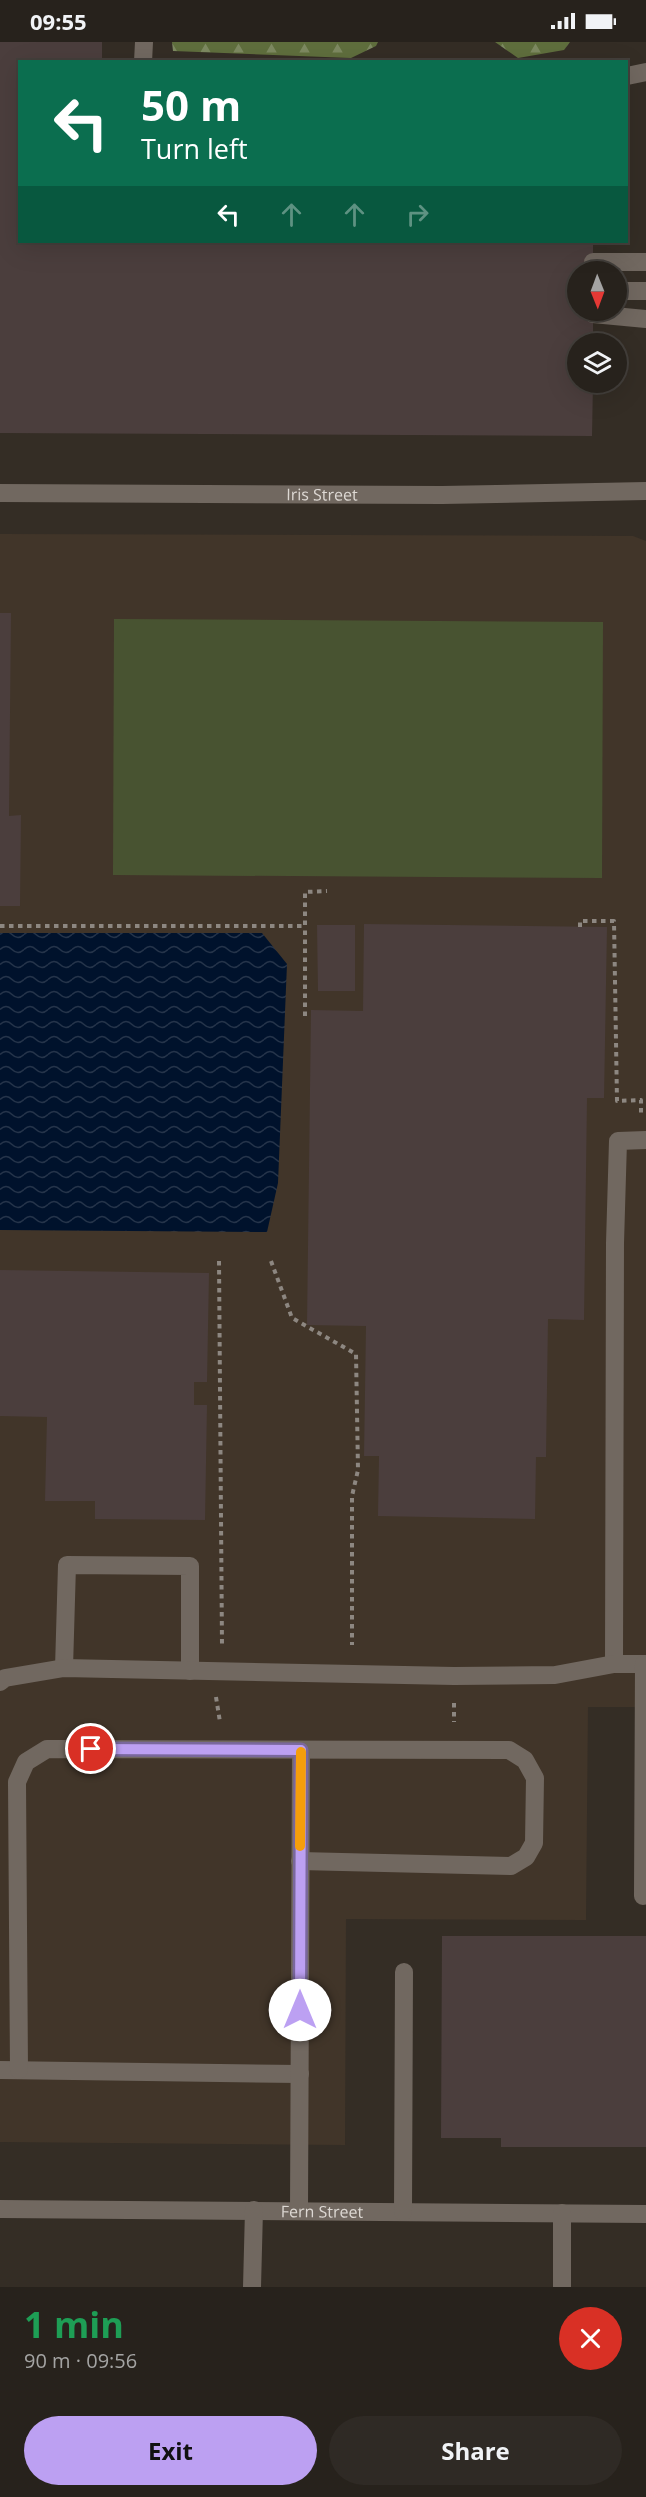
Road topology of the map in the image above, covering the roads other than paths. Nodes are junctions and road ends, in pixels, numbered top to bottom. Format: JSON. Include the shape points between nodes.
{"nodes":[{"id":1,"x":144,"y":42,"type":"edge"},
{"id":2,"x":143,"y":60,"type":"edge"},
{"id":3,"x":646,"y":72,"type":"edge"},
{"id":4,"x":628,"y":76,"type":"edge"},
{"id":5,"x":627,"y":262,"type":"edge"},
{"id":6,"x":646,"y":262,"type":"edge"},
{"id":7,"x":627,"y":291,"type":"edge"},
{"id":8,"x":646,"y":291,"type":"edge"},
{"id":9,"x":627,"y":317,"type":"edge"},
{"id":10,"x":646,"y":319,"type":"edge"},
{"id":11,"x":646,"y":491,"type":"edge"},
{"id":12,"x":0,"y":493,"type":"edge"},
{"id":13,"x":644,"y":1141,"type":"edge"},
{"id":14,"x":614,"y":1664,"type":"junction"},
{"id":15,"x":645,"y":1664,"type":"edge"},
{"id":16,"x":64,"y":1668,"type":"junction"},
{"id":17,"x":190,"y":1671,"type":"junction"},
{"id":18,"x":0,"y":1682,"type":"edge"},
{"id":19,"x":301,"y":1750,"type":"junction"},
{"id":20,"x":300,"y":1861,"type":"junction"},
{"id":21,"x":644,"y":1896,"type":"dead end"},
{"id":22,"x":404,"y":1972,"type":"dead end"},
{"id":23,"x":0,"y":2070,"type":"edge"},
{"id":24,"x":19,"y":2070,"type":"junction"},
{"id":25,"x":300,"y":2074,"type":"junction"},
{"id":26,"x":0,"y":2209,"type":"edge"},
{"id":27,"x":255,"y":2210,"type":"junction"},
{"id":28,"x":299,"y":2211,"type":"junction"},
{"id":29,"x":403,"y":2212,"type":"junction"},
{"id":30,"x":562,"y":2213,"type":"junction"},
{"id":31,"x":646,"y":2214,"type":"edge"},
{"id":32,"x":252,"y":2287,"type":"edge"},
{"id":33,"x":562,"y":2287,"type":"edge"}],
"edges":[{"from":1,"to":2,"type":"street"},
{"from":3,"to":4,"type":"street"},
{"from":5,"to":6,"type":"street"},
{"from":7,"to":8,"type":"street"},
{"from":9,"to":10,"type":"street"},
{"from":11,"to":12,"type":"street","name":"Iris Street","via":[[442,495]]},
{"from":13,"to":14,"type":"street","via":[[618,1141]]},
{"from":14,"to":15,"type":"street"},
{"from":14,"to":17,"type":"street","via":[[555,1675]]},
{"from":15,"to":21,"type":"street"},
{"from":16,"to":17,"type":"street"},
{"from":16,"to":17,"type":"street","via":[[67,1565],[190,1566]]},
{"from":16,"to":18,"type":"street"},
{"from":19,"to":20,"type":"street"},
{"from":19,"to":20,"type":"street","via":[[509,1750],[525,1760],[535,1778],[534,1843],[525,1857],[511,1866]]},
{"from":19,"to":24,"type":"street","via":[[46,1749],[27,1762],[17,1782]]},
{"from":20,"to":25,"type":"street"},
{"from":22,"to":29,"type":"street"},
{"from":23,"to":24,"type":"street"},
{"from":24,"to":25,"type":"street"},
{"from":25,"to":28,"type":"street"},
{"from":26,"to":27,"type":"street","name":"Fern Street"},
{"from":27,"to":28,"type":"street","name":"Fern Street"},
{"from":27,"to":32,"type":"street"},
{"from":28,"to":29,"type":"street","name":"Fern Street"},
{"from":29,"to":30,"type":"street","name":"Fern Street"},
{"from":30,"to":31,"type":"street","name":"Fern Street"},
{"from":30,"to":33,"type":"street"}]}
